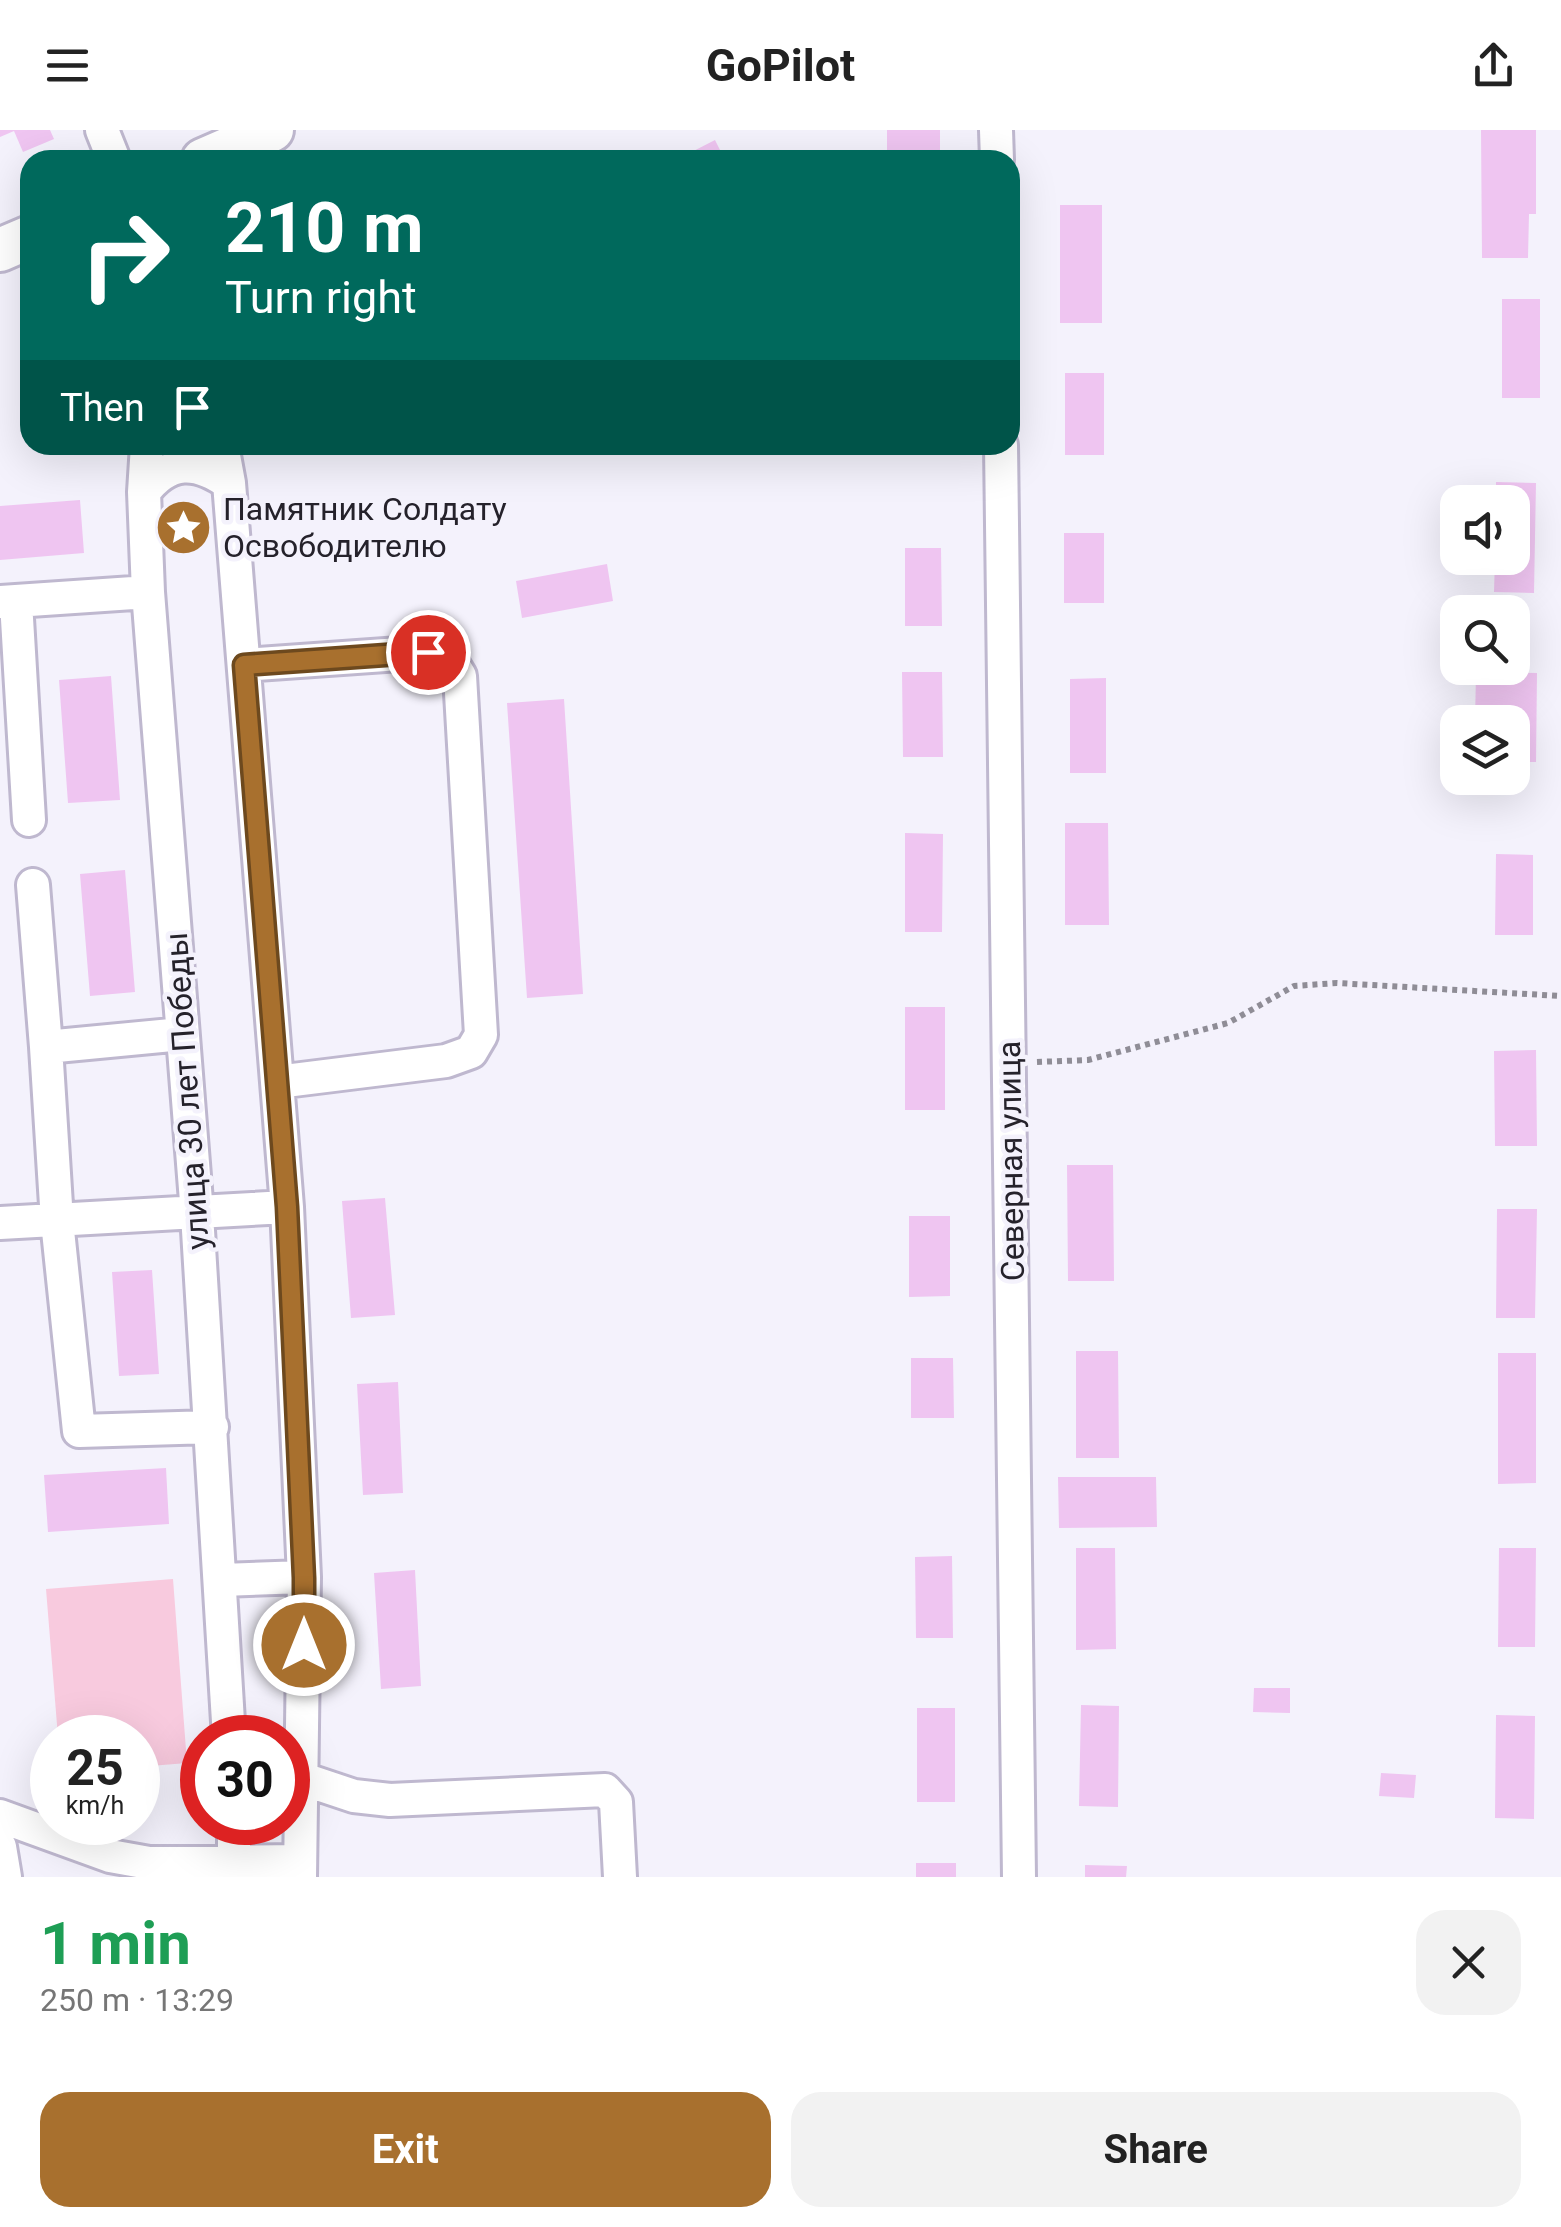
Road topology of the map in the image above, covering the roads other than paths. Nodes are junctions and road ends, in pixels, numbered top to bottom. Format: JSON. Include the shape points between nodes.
{"nodes":[{"id":1,"x":272,"y":130,"type":"edge"},
{"id":2,"x":226,"y":150,"type":"edge"},
{"id":3,"x":146,"y":455,"type":"edge"},
{"id":4,"x":224,"y":455,"type":"edge"},
{"id":5,"x":1001,"y":455,"type":"edge"},
{"id":6,"x":229,"y":483,"type":"junction"},
{"id":7,"x":144,"y":492,"type":"junction"},
{"id":8,"x":148,"y":592,"type":"junction"},
{"id":9,"x":8,"y":602,"type":"edge"},
{"id":10,"x":244,"y":665,"type":"junction"},
{"id":11,"x":29,"y":820,"type":"dead end"},
{"id":12,"x":33,"y":885,"type":"dead end"},
{"id":13,"x":182,"y":1034,"type":"junction"},
{"id":14,"x":46,"y":1046,"type":"junction"},
{"id":15,"x":277,"y":1082,"type":"junction"},
{"id":16,"x":287,"y":1207,"type":"junction"},
{"id":17,"x":197,"y":1214,"type":"junction"},
{"id":18,"x":57,"y":1222,"type":"junction"},
{"id":19,"x":0,"y":1224,"type":"edge"},
{"id":20,"x":212,"y":1427,"type":"junction"},
{"id":21,"x":304,"y":1578,"type":"junction"},
{"id":22,"x":222,"y":1580,"type":"junction"},
{"id":23,"x":229,"y":1715,"type":"edge"},
{"id":24,"x":303,"y":1715,"type":"edge"},
{"id":25,"x":310,"y":1789,"type":"edge"},
{"id":26,"x":0,"y":1816,"type":"edge"},
{"id":27,"x":0,"y":1847,"type":"edge"},
{"id":28,"x":300,"y":1869,"type":"edge"},
{"id":29,"x":234,"y":1870,"type":"edge"},
{"id":30,"x":5,"y":1877,"type":"edge"},
{"id":31,"x":620,"y":1877,"type":"edge"},
{"id":32,"x":1019,"y":1877,"type":"edge"}],
"edges":[{"from":1,"to":2,"type":"main road"},
{"from":3,"to":7,"type":"street","name":"улица 30 лет Победы"},
{"from":4,"to":6,"type":"street"},
{"from":5,"to":32,"type":"street","name":"Северная улица"},
{"from":6,"to":7,"type":"street","via":[[210,470],[182,465],[157,474]]},
{"from":6,"to":10,"type":"street"},
{"from":7,"to":8,"type":"street","name":"улица 30 лет Победы"},
{"from":8,"to":9,"type":"street"},
{"from":8,"to":13,"type":"street","name":"улица 30 лет Победы"},
{"from":9,"to":11,"type":"street"},
{"from":10,"to":15,"type":"street"},
{"from":10,"to":15,"type":"street","via":[[428,652],[450,658],[460,676],[480,1035],[471,1052],[446,1060]]},
{"from":12,"to":14,"type":"street"},
{"from":13,"to":14,"type":"street"},
{"from":13,"to":17,"type":"street","name":"улица 30 лет Победы"},
{"from":14,"to":18,"type":"street"},
{"from":15,"to":16,"type":"street"},
{"from":16,"to":17,"type":"street"},
{"from":16,"to":21,"type":"street"},
{"from":17,"to":18,"type":"street"},
{"from":17,"to":20,"type":"street","name":"улица 30 лет Победы"},
{"from":18,"to":19,"type":"street"},
{"from":18,"to":20,"type":"street","via":[[79,1431]]},
{"from":20,"to":22,"type":"street","name":"улица 30 лет Победы"},
{"from":21,"to":22,"type":"street"},
{"from":21,"to":24,"type":"street"},
{"from":22,"to":23,"type":"street","name":"улица 30 лет Победы"},
{"from":25,"to":31,"type":"street","via":[[390,1800],[605,1790],[616,1802]]},
{"from":26,"to":29,"type":"street","via":[[110,1856]]},
{"from":27,"to":30,"type":"street"},
{"from":28,"to":29,"type":"street"}]}
